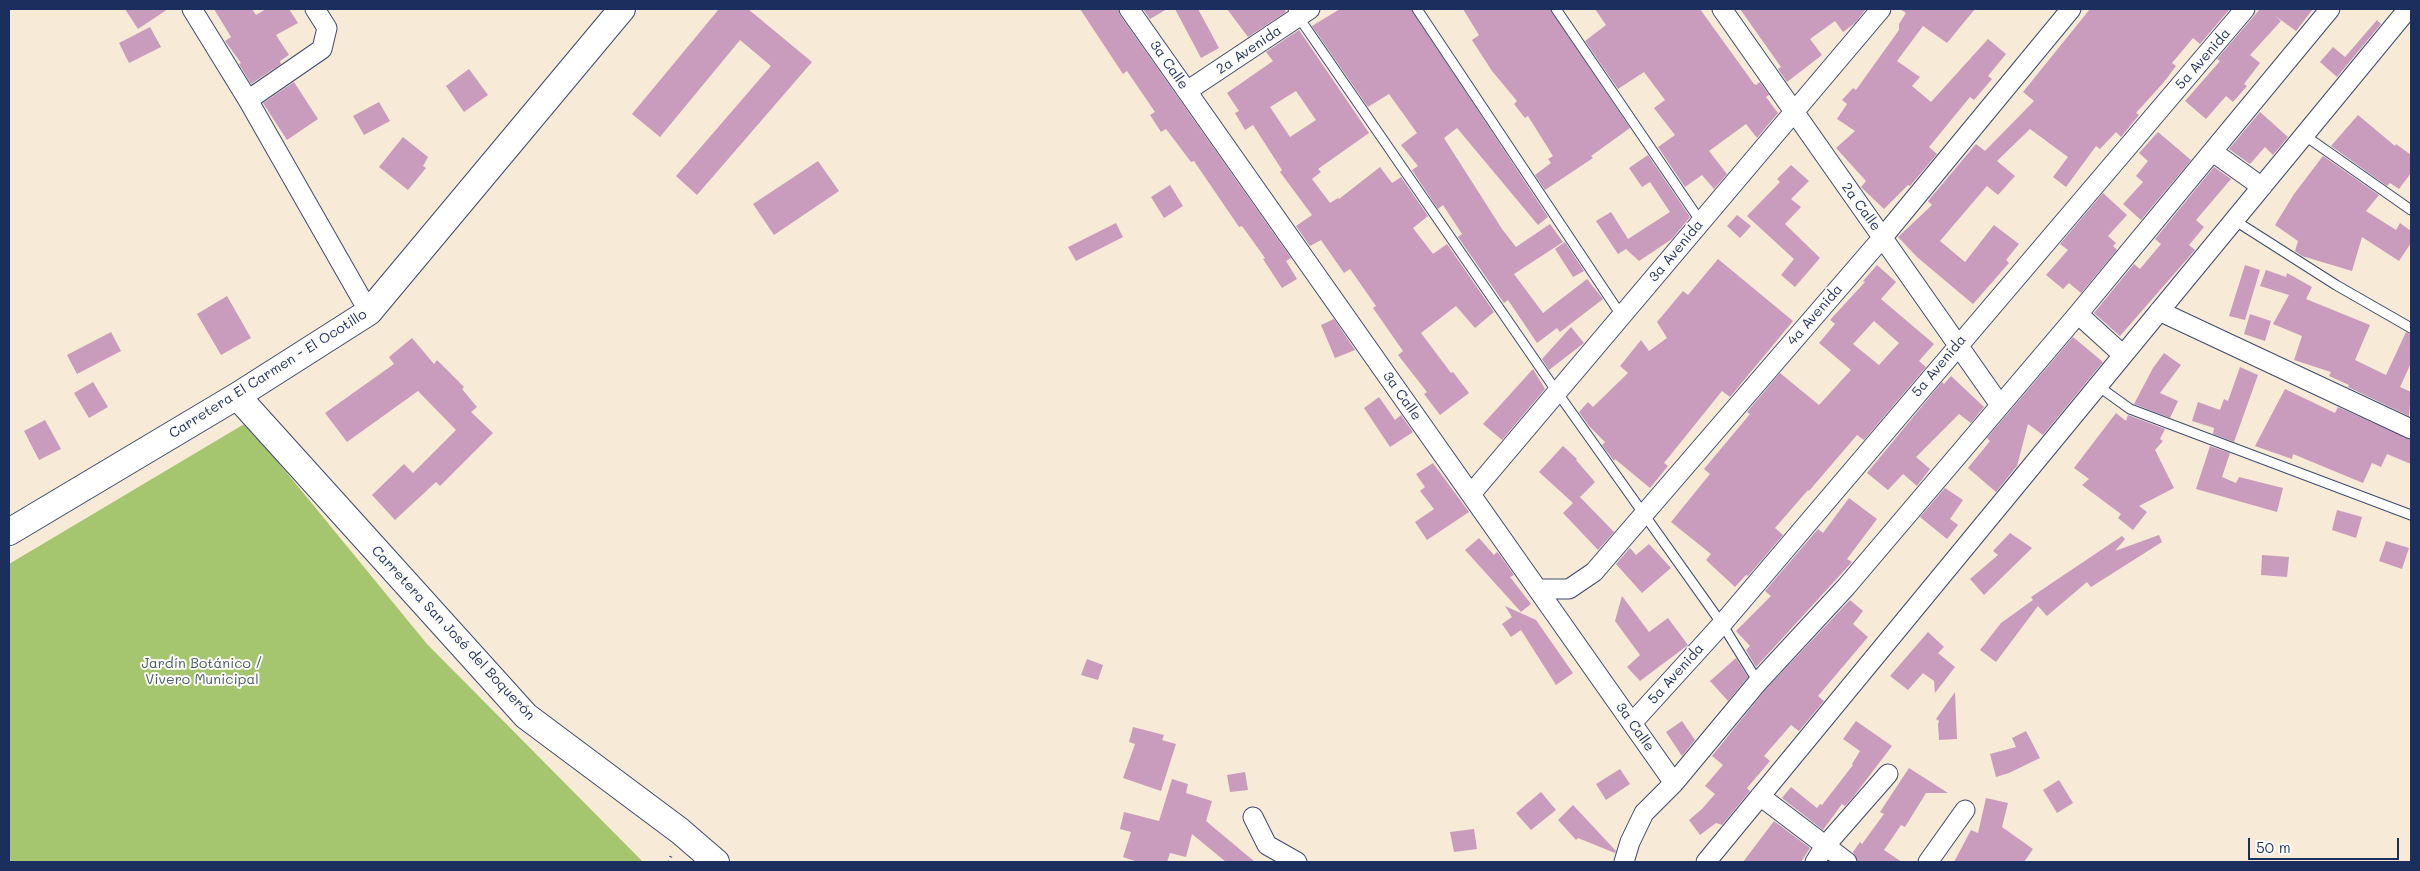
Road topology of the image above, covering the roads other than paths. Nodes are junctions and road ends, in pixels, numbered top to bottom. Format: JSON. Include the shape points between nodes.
{"nodes":[{"id":1,"x":192,"y":9,"type":"edge"},
{"id":2,"x":316,"y":9,"type":"edge"},
{"id":3,"x":622,"y":9,"type":"edge"},
{"id":4,"x":1129,"y":9,"type":"edge"},
{"id":5,"x":1417,"y":9,"type":"edge"},
{"id":6,"x":1556,"y":9,"type":"edge"},
{"id":7,"x":1722,"y":9,"type":"edge"},
{"id":8,"x":2071,"y":9,"type":"edge"},
{"id":9,"x":2246,"y":9,"type":"edge"},
{"id":10,"x":2330,"y":9,"type":"edge"},
{"id":11,"x":2408,"y":9,"type":"edge"},
{"id":12,"x":1300,"y":11,"type":"edge"},
{"id":13,"x":1873,"y":12,"type":"edge"},
{"id":14,"x":1187,"y":91,"type":"junction"},
{"id":15,"x":248,"y":100,"type":"junction"},
{"id":16,"x":1793,"y":112,"type":"junction"},
{"id":17,"x":2304,"y":135,"type":"junction"},
{"id":18,"x":2213,"y":152,"type":"junction"},
{"id":19,"x":2262,"y":187,"type":"junction"},
{"id":20,"x":2411,"y":210,"type":"edge"},
{"id":21,"x":2234,"y":220,"type":"junction"},
{"id":22,"x":1700,"y":222,"type":"junction"},
{"id":23,"x":1883,"y":237,"type":"junction"},
{"id":24,"x":2159,"y":311,"type":"junction"},
{"id":25,"x":369,"y":312,"type":"junction"},
{"id":26,"x":2078,"y":314,"type":"junction"},
{"id":27,"x":1621,"y":316,"type":"junction"},
{"id":28,"x":2411,"y":328,"type":"edge"},
{"id":29,"x":1958,"y":344,"type":"junction"},
{"id":30,"x":2123,"y":355,"type":"junction"},
{"id":31,"x":2098,"y":386,"type":"junction"},
{"id":32,"x":1557,"y":392,"type":"junction"},
{"id":33,"x":236,"y":396,"type":"junction"},
{"id":34,"x":2000,"y":405,"type":"junction"},
{"id":35,"x":2411,"y":429,"type":"edge"},
{"id":36,"x":1471,"y":494,"type":"junction"},
{"id":37,"x":1642,"y":514,"type":"junction"},
{"id":38,"x":2411,"y":515,"type":"edge"},
{"id":39,"x":9,"y":532,"type":"edge"},
{"id":40,"x":1538,"y":588,"type":"junction"},
{"id":41,"x":1722,"y":624,"type":"junction"},
{"id":42,"x":1758,"y":682,"type":"junction"},
{"id":43,"x":1632,"y":723,"type":"junction"},
{"id":44,"x":1888,"y":774,"type":"dead end"},
{"id":45,"x":1674,"y":783,"type":"junction"},
{"id":46,"x":1760,"y":796,"type":"junction"},
{"id":47,"x":1965,"y":810,"type":"dead end"},
{"id":48,"x":1253,"y":818,"type":"dead end"},
{"id":49,"x":1825,"y":846,"type":"junction"},
{"id":50,"x":716,"y":862,"type":"edge"},
{"id":51,"x":1297,"y":862,"type":"edge"},
{"id":52,"x":1624,"y":862,"type":"edge"},
{"id":53,"x":1706,"y":862,"type":"edge"},
{"id":54,"x":1815,"y":862,"type":"edge"},
{"id":55,"x":1847,"y":862,"type":"edge"},
{"id":56,"x":1928,"y":862,"type":"edge"}],
"edges":[{"from":1,"to":15,"type":"street"},
{"from":2,"to":15,"type":"street","via":[[327,28],[322,49]]},
{"from":3,"to":25,"type":"main road","name":"Carretera El Carmen - El Ocotillo"},
{"from":4,"to":14,"type":"street","name":"3a Calle"},
{"from":5,"to":27,"type":"lane"},
{"from":6,"to":22,"type":"lane"},
{"from":7,"to":16,"type":"street","name":"2a Calle"},
{"from":8,"to":23,"type":"street","name":"4a Avenida"},
{"from":9,"to":29,"type":"street","name":"5a Avenida"},
{"from":10,"to":18,"type":"street"},
{"from":11,"to":17,"type":"street"},
{"from":12,"to":14,"type":"street","name":"2a Avenida"},
{"from":12,"to":32,"type":"lane"},
{"from":13,"to":16,"type":"street","name":"3a Avenida"},
{"from":14,"to":36,"type":"street","name":"3a Calle"},
{"from":15,"to":25,"type":"street"},
{"from":16,"to":22,"type":"street","name":"3a Avenida"},
{"from":16,"to":23,"type":"street","name":"2a Calle"},
{"from":17,"to":19,"type":"street"},
{"from":17,"to":20,"type":"lane"},
{"from":18,"to":19,"type":"street"},
{"from":18,"to":26,"type":"street"},
{"from":19,"to":21,"type":"street"},
{"from":21,"to":24,"type":"street"},
{"from":21,"to":28,"type":"lane"},
{"from":22,"to":27,"type":"street","name":"3a Avenida"},
{"from":23,"to":29,"type":"street","name":"2a Calle"},
{"from":23,"to":37,"type":"street","name":"4a Avenida"},
{"from":24,"to":30,"type":"street"},
{"from":24,"to":35,"type":"street"},
{"from":25,"to":33,"type":"main road","name":"Carretera El Carmen - El Ocotillo"},
{"from":26,"to":30,"type":"street"},
{"from":26,"to":34,"type":"street"},
{"from":27,"to":32,"type":"street","name":"3a Avenida"},
{"from":29,"to":34,"type":"street","name":"2a Calle"},
{"from":29,"to":41,"type":"street","name":"5a Avenida"},
{"from":30,"to":31,"type":"street"},
{"from":31,"to":38,"type":"lane","via":[[2130,409]]},
{"from":31,"to":46,"type":"street"},
{"from":32,"to":36,"type":"street","name":"3a Avenida"},
{"from":32,"to":37,"type":"lane"},
{"from":33,"to":39,"type":"main road","name":"Carretera El Carmen - El Ocotillo"},
{"from":33,"to":50,"type":"main road","name":"Carretera San José del Boquerón","via":[[526,716]]},
{"from":34,"to":42,"type":"street","via":[[1846,587]]},
{"from":36,"to":40,"type":"street","name":"3a Calle"},
{"from":37,"to":40,"type":"street","name":"4a Avenida","via":[[1594,572],[1569,589]]},
{"from":37,"to":41,"type":"lane"},
{"from":40,"to":43,"type":"street","name":"3a Calle"},
{"from":41,"to":42,"type":"lane"},
{"from":41,"to":43,"type":"street","name":"5a Avenida"},
{"from":42,"to":45,"type":"street"},
{"from":43,"to":45,"type":"street","name":"3a Calle"},
{"from":44,"to":49,"type":"street"},
{"from":45,"to":52,"type":"street","via":[[1644,813]]},
{"from":46,"to":49,"type":"street"},
{"from":46,"to":53,"type":"street"},
{"from":47,"to":56,"type":"street"},
{"from":48,"to":51,"type":"street","via":[[1267,845]]},
{"from":49,"to":54,"type":"street"},
{"from":49,"to":55,"type":"street"}]}
